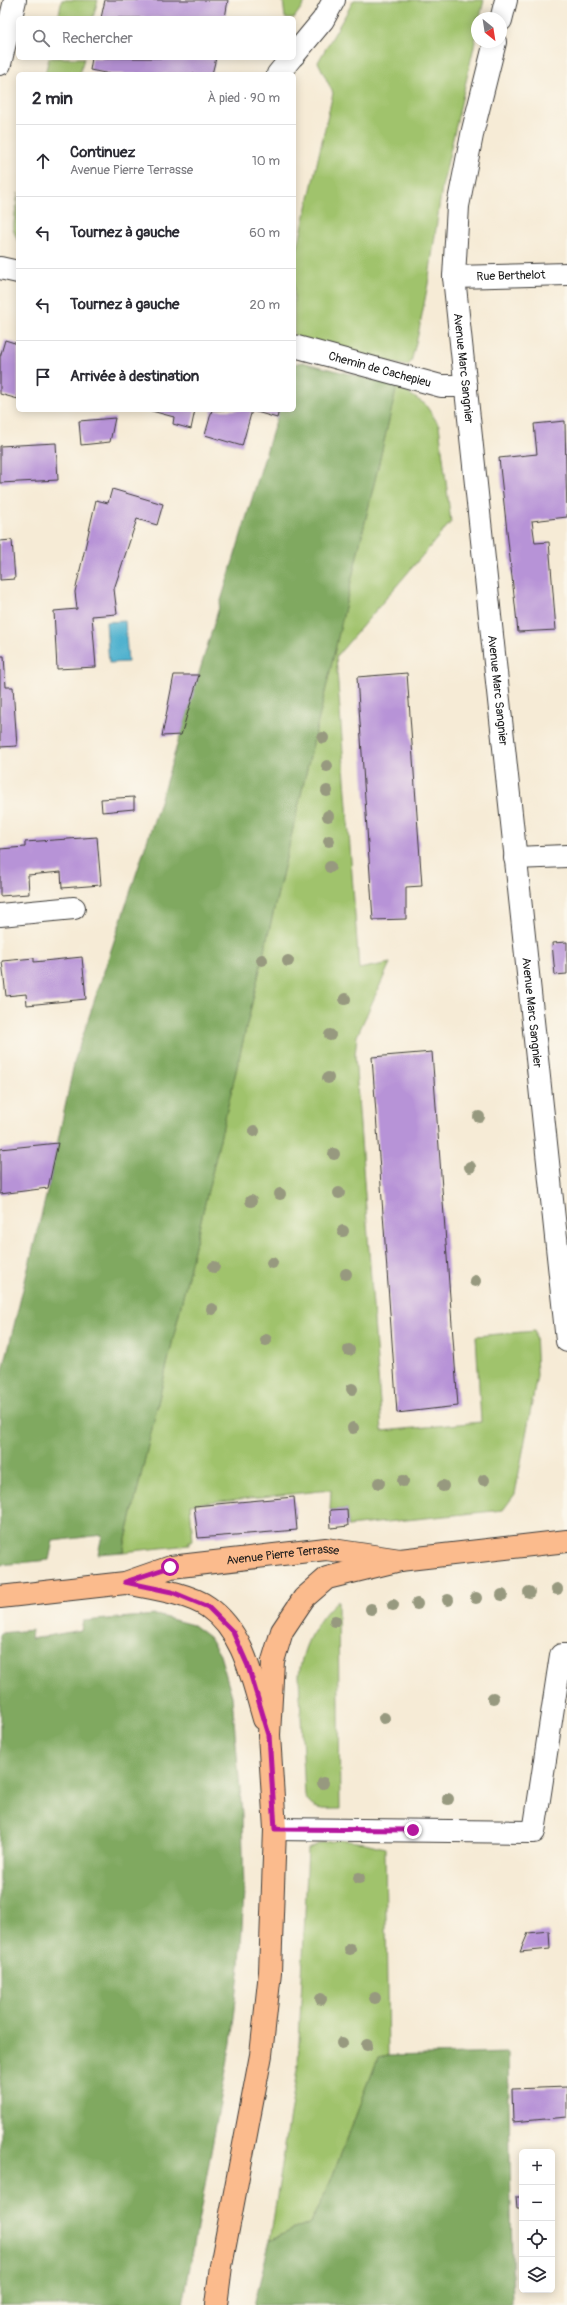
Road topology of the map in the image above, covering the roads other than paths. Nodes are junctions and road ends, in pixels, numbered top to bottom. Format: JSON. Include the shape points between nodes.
{"nodes":[{"id":1,"x":15,"y":0,"type":"edge"},
{"id":2,"x":334,"y":0,"type":"edge"},
{"id":3,"x":506,"y":0,"type":"edge"},
{"id":4,"x":503,"y":12,"type":"edge"},
{"id":5,"x":494,"y":48,"type":"edge"},
{"id":6,"x":296,"y":53,"type":"edge"},
{"id":7,"x":289,"y":60,"type":"edge"},
{"id":8,"x":0,"y":64,"type":"edge"},
{"id":9,"x":280,"y":72,"type":"edge"},
{"id":10,"x":0,"y":268,"type":"edge"},
{"id":11,"x":16,"y":272,"type":"edge"},
{"id":12,"x":567,"y":274,"type":"edge"},
{"id":13,"x":454,"y":277,"type":"junction"},
{"id":14,"x":296,"y":347,"type":"edge"},
{"id":15,"x":466,"y":386,"type":"junction"},
{"id":16,"x":567,"y":856,"type":"edge"},
{"id":17,"x":515,"y":858,"type":"junction"},
{"id":18,"x":74,"y":908,"type":"dead end"},
{"id":19,"x":0,"y":915,"type":"edge"},
{"id":20,"x":567,"y":1341,"type":"edge"},
{"id":21,"x":567,"y":1541,"type":"edge"},
{"id":22,"x":400,"y":1560,"type":"junction"},
{"id":23,"x":125,"y":1582,"type":"junction"},
{"id":24,"x":0,"y":1597,"type":"edge"},
{"id":25,"x":567,"y":1655,"type":"edge"},
{"id":26,"x":269,"y":1735,"type":"junction"},
{"id":27,"x":275,"y":1829,"type":"junction"},
{"id":28,"x":221,"y":2266,"type":"junction"},
{"id":29,"x":208,"y":2305,"type":"edge"},
{"id":30,"x":216,"y":2305,"type":"edge"}],
"edges":[{"from":1,"to":8,"type":"street"},
{"from":2,"to":6,"type":"street","via":[[323,20]]},
{"from":3,"to":4,"type":"street"},
{"from":5,"to":13,"type":"street","name":"Avenue Marc Sangnier","via":[[473,130],[458,206]]},
{"from":7,"to":9,"type":"street"},
{"from":10,"to":11,"type":"street"},
{"from":12,"to":13,"type":"street","name":"Rue Berthelot"},
{"from":13,"to":15,"type":"street","name":"Avenue Marc Sangnier"},
{"from":14,"to":15,"type":"street","name":"Chemin de Cachepieu","via":[[441,386]]},
{"from":15,"to":17,"type":"street","name":"Avenue Marc Sangnier"},
{"from":16,"to":17,"type":"street"},
{"from":17,"to":20,"type":"street","name":"Avenue Marc Sangnier"},
{"from":18,"to":19,"type":"street"},
{"from":21,"to":22,"type":"main road","name":"Avenue Pierre Terrasse"},
{"from":22,"to":23,"type":"main road","name":"Avenue Pierre Terrasse","via":[[326,1549],[170,1567]]},
{"from":22,"to":26,"type":"main road","via":[[327,1578],[304,1598],[282,1631],[273,1661]]},
{"from":23,"to":24,"type":"main road","name":"Avenue Pierre Terrasse"},
{"from":23,"to":26,"type":"main road","via":[[172,1592],[208,1607],[233,1632],[248,1666]]},
{"from":25,"to":27,"type":"street","via":[[561,1655],[534,1832]]},
{"from":26,"to":27,"type":"main road"},
{"from":27,"to":28,"type":"main road","via":[[270,1972],[261,2055]]},
{"from":28,"to":29,"type":"main road"},
{"from":28,"to":30,"type":"main road"}]}
